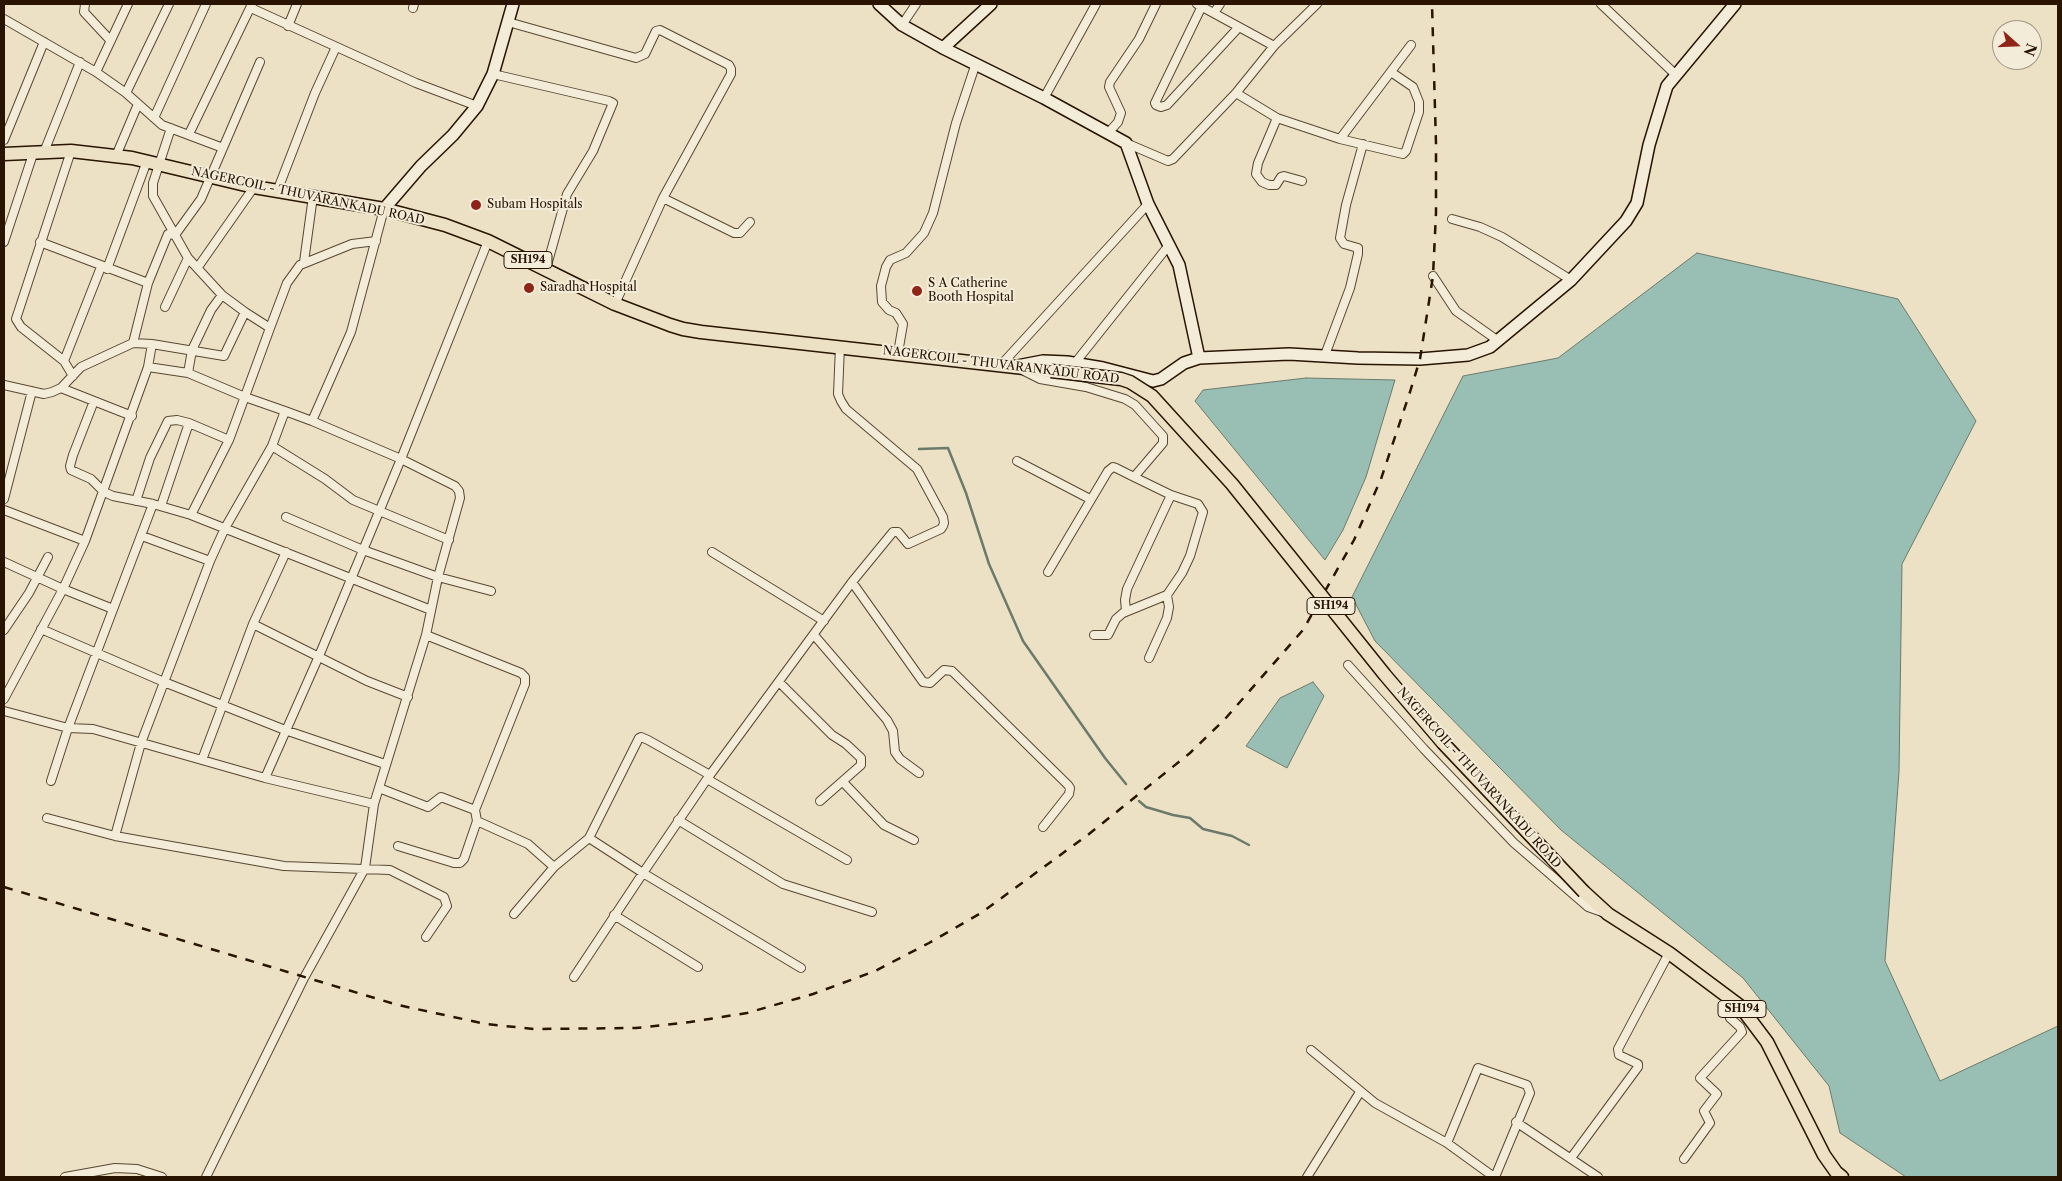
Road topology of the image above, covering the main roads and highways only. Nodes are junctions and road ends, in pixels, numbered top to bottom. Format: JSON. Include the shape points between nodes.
{"nodes":[{"id":1,"x":4,"y":154,"type":"edge"},
{"id":2,"x":1836,"y":1176,"type":"edge"}],
"edges":[{"from":1,"to":2,"type":"main road","name":"NAGERCOIL - THUVARANKADU ROAD","number":"SH194","bridge":true,"via":[[71,151],[116,156],[254,187],[384,209],[445,225],[488,241],[615,304],[670,325],[701,332],[1130,382],[1152,396],[1232,484],[1443,743],[1584,892],[1608,914],[1669,953],[1740,1006],[1767,1042]]}]}
